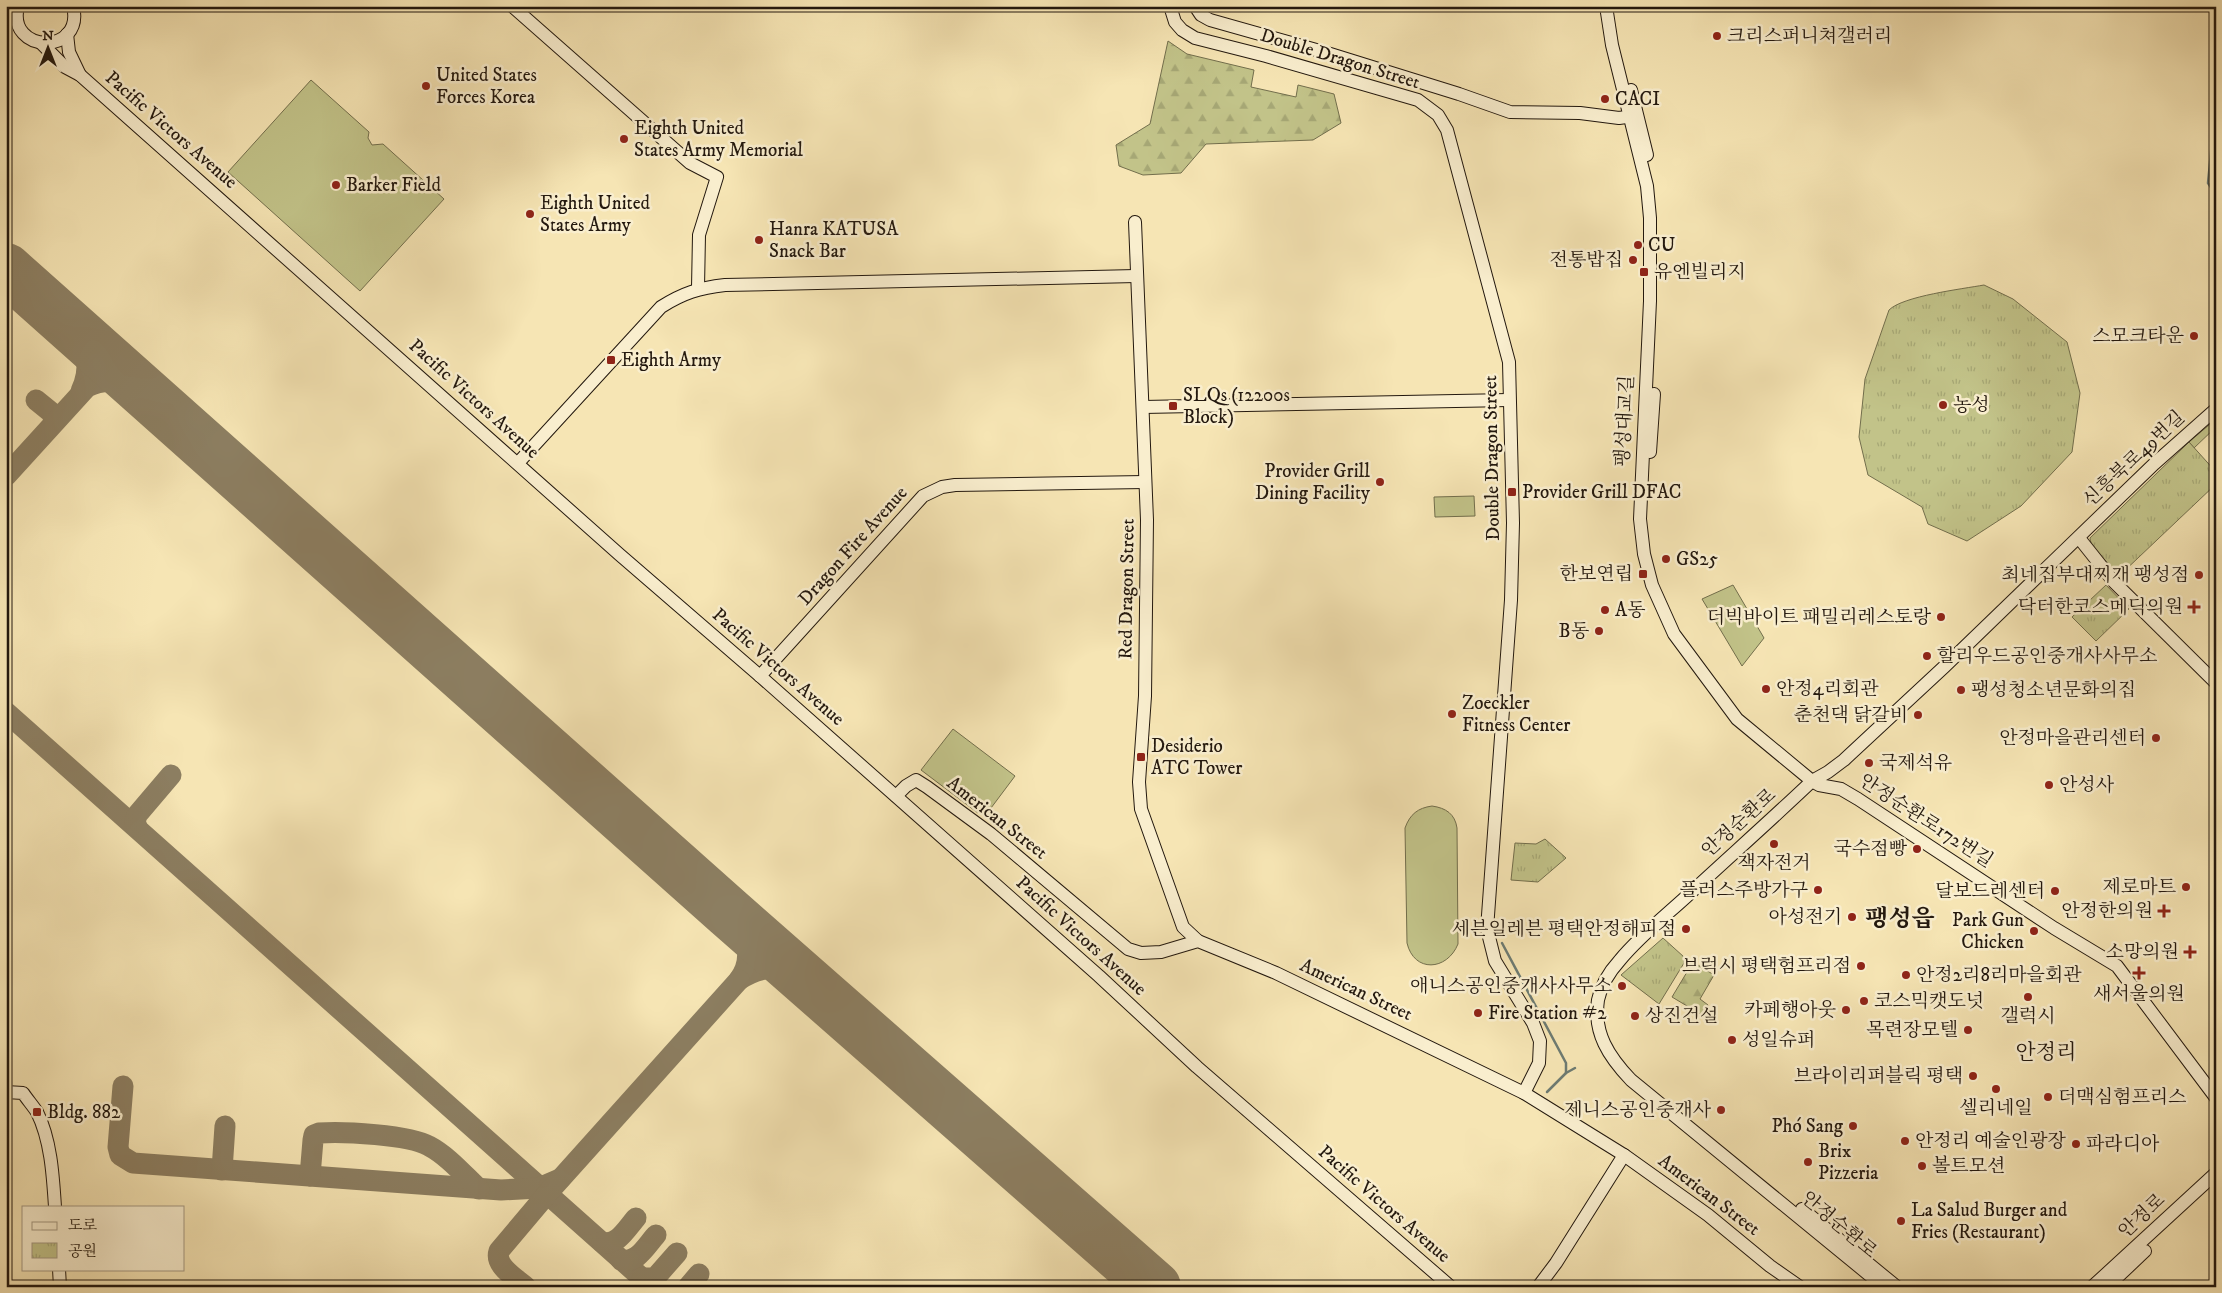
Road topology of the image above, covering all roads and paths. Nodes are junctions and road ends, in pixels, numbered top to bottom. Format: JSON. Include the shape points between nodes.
{"nodes":[{"id":1,"x":73,"y":6,"type":"edge"},
{"id":2,"x":512,"y":6,"type":"edge"},
{"id":3,"x":1170,"y":6,"type":"edge"},
{"id":4,"x":1195,"y":6,"type":"edge"},
{"id":5,"x":1606,"y":6,"type":"edge"},
{"id":6,"x":1613,"y":6,"type":"edge"},
{"id":7,"x":16,"y":7,"type":"edge"},
{"id":8,"x":67,"y":34,"type":"junction"},
{"id":9,"x":41,"y":43,"type":"junction"},
{"id":10,"x":80,"y":75,"type":"junction"},
{"id":11,"x":1633,"y":116,"type":"junction"},
{"id":12,"x":1135,"y":222,"type":"dead end"},
{"id":13,"x":1136,"y":276,"type":"junction"},
{"id":14,"x":698,"y":288,"type":"junction"},
{"id":15,"x":1509,"y":400,"type":"junction"},
{"id":16,"x":1143,"y":407,"type":"junction"},
{"id":17,"x":2216,"y":409,"type":"edge"},
{"id":18,"x":518,"y":463,"type":"junction"},
{"id":19,"x":1145,"y":482,"type":"junction"},
{"id":20,"x":2079,"y":538,"type":"junction"},
{"id":21,"x":760,"y":676,"type":"junction"},
{"id":22,"x":2216,"y":682,"type":"edge"},
{"id":23,"x":1818,"y":781,"type":"junction"},
{"id":24,"x":896,"y":796,"type":"junction"},
{"id":25,"x":1198,"y":941,"type":"junction"},
{"id":26,"x":6,"y":1092,"type":"edge"},
{"id":27,"x":1524,"y":1093,"type":"junction"},
{"id":28,"x":2216,"y":1098,"type":"edge"},
{"id":29,"x":1624,"y":1155,"type":"junction"},
{"id":30,"x":2216,"y":1173,"type":"edge"},
{"id":31,"x":2216,"y":1185,"type":"edge"},
{"id":32,"x":56,"y":1206,"type":"edge"},
{"id":33,"x":59,"y":1270,"type":"edge"},
{"id":34,"x":1891,"y":1286,"type":"edge"},
{"id":35,"x":60,"y":1287,"type":"edge"},
{"id":36,"x":1450,"y":1287,"type":"edge"},
{"id":37,"x":1538,"y":1287,"type":"edge"},
{"id":38,"x":1800,"y":1287,"type":"edge"},
{"id":39,"x":2092,"y":1287,"type":"edge"},
{"id":40,"x":2106,"y":1287,"type":"edge"}],
"edges":[{"from":1,"to":8,"type":"street","via":[[74,22]]},
{"from":2,"to":14,"type":"street","via":[[690,164],[717,176],[699,235]]},
{"from":3,"to":15,"type":"street","name":"Double Dragon Street","via":[[1175,22],[1195,38],[1418,100],[1438,115],[1446,130],[1509,362]]},
{"from":4,"to":11,"type":"street","via":[[1210,20],[1440,88],[1499,110],[1529,114]]},
{"from":5,"to":11,"type":"street","name":"팽성대교길","via":[[1612,46]]},
{"from":6,"to":11,"type":"street"},
{"from":7,"to":9,"type":"street","via":[[22,31]]},
{"from":8,"to":9,"type":"street","via":[[55,42]]},
{"from":8,"to":10,"type":"street","via":[[69,52]]},
{"from":9,"to":10,"type":"street","via":[[65,67]]},
{"from":10,"to":18,"type":"street","name":"Pacific Victors Avenue"},
{"from":11,"to":23,"type":"street","via":[[1652,181],[1658,227],[1654,382],[1647,487],[1651,552],[1663,594],[1680,627],[1729,697]]},
{"from":11,"to":23,"type":"street","name":"팽성대교길","via":[[1647,186],[1651,234],[1640,519],[1652,584],[1674,634],[1737,719]]},
{"from":12,"to":13,"type":"street","name":"Red Dragon Street"},
{"from":13,"to":14,"type":"street"},
{"from":13,"to":16,"type":"street","name":"Red Dragon Street"},
{"from":14,"to":18,"type":"street","via":[[661,307]]},
{"from":15,"to":16,"type":"street"},
{"from":15,"to":27,"type":"street","name":"Double Dragon Street","via":[[1513,523],[1511,600],[1487,929],[1495,960],[1533,1023],[1540,1041],[1538,1063]]},
{"from":16,"to":19,"type":"street","name":"Red Dragon Street"},
{"from":17,"to":20,"type":"street","name":"신흥북로49번길"},
{"from":18,"to":21,"type":"street","name":"Pacific Victors Avenue"},
{"from":19,"to":21,"type":"street","name":"Dragon Fire Avenue","via":[[955,486],[932,490]]},
{"from":19,"to":25,"type":"street","name":"Red Dragon Street","via":[[1145,696],[1141,809],[1183,927]]},
{"from":20,"to":22,"type":"street","via":[[2114,582]]},
{"from":20,"to":23,"type":"street","name":"안정순환로"},
{"from":21,"to":24,"type":"street","name":"Pacific Victors Avenue"},
{"from":23,"to":28,"type":"street","name":"안정순환로172번길","via":[[1841,789],[2117,966]]},
{"from":23,"to":34,"type":"street","name":"안정순환로","via":[[1769,833],[1618,973],[1606,1000],[1606,1022],[1615,1051],[1629,1068]]},
{"from":23,"to":34,"type":"street","name":"안정순환로","via":[[1620,958],[1598,999],[1599,1029],[1610,1056],[1632,1080]]},
{"from":24,"to":25,"type":"street","name":"American Street","via":[[916,780],[927,787],[991,834],[1128,949],[1141,953],[1161,952]]},
{"from":24,"to":36,"type":"street","name":"Pacific Victors Avenue","via":[[1100,976],[1197,1067]]},
{"from":25,"to":27,"type":"street","name":"American Street","via":[[1285,977]]},
{"from":26,"to":32,"type":"street","via":[[23,1093],[36,1112],[53,1169]]},
{"from":27,"to":29,"type":"street","name":"American Street"},
{"from":29,"to":37,"type":"street"},
{"from":29,"to":38,"type":"street","name":"American Street"},
{"from":30,"to":39,"type":"street","name":"안정로"},
{"from":31,"to":40,"type":"street","name":"안정로"},
{"from":33,"to":35,"type":"street"}]}
